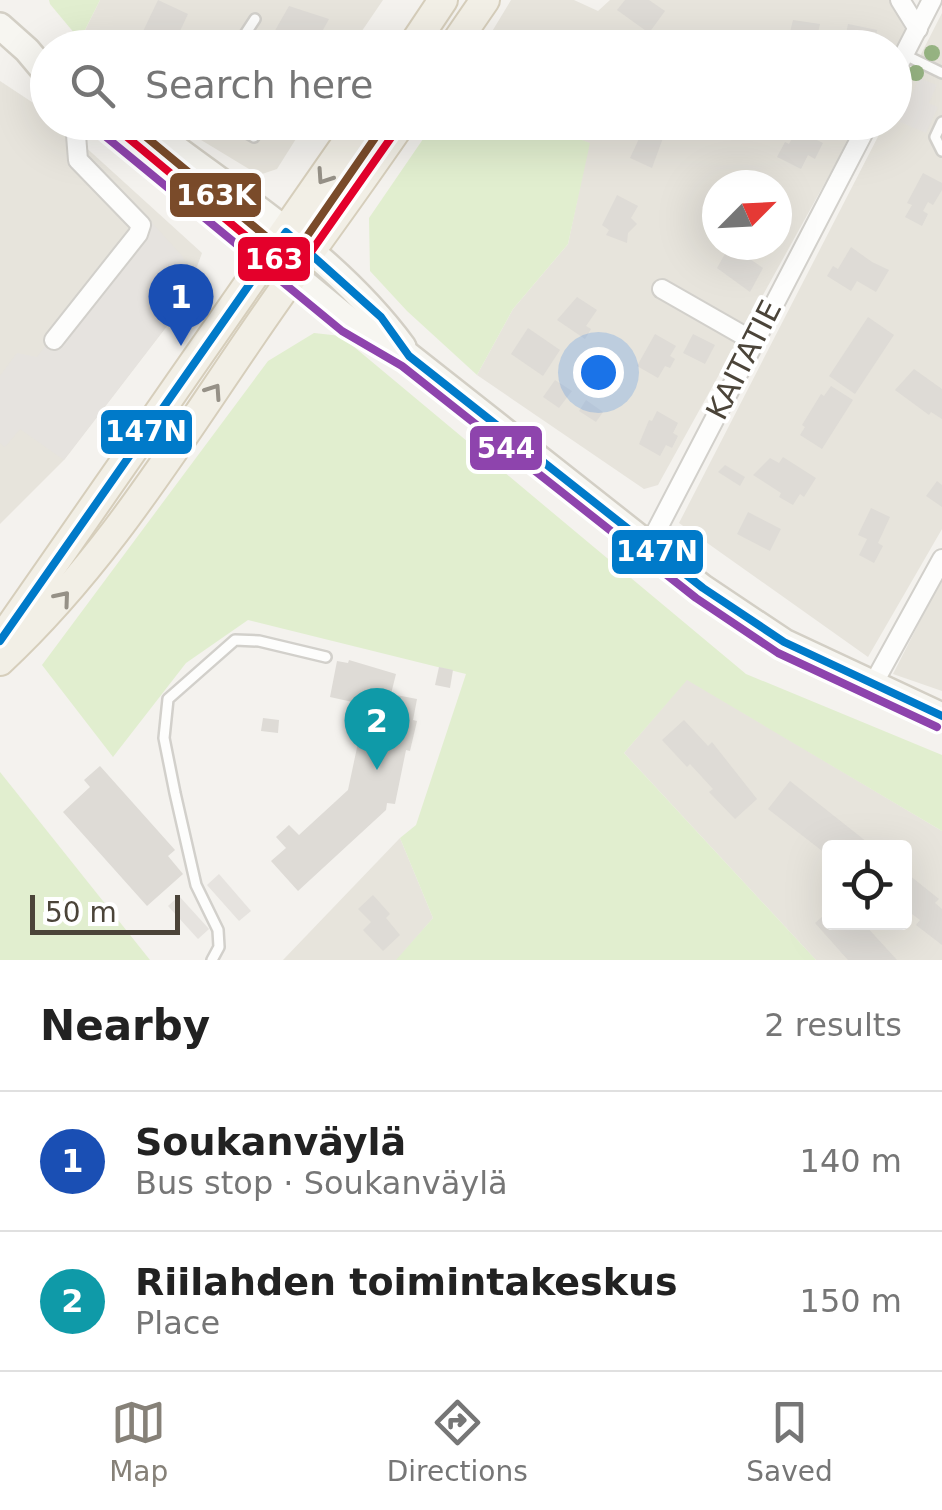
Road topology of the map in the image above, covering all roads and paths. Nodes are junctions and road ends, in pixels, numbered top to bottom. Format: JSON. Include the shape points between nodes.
{"nodes":[{"id":1,"x":444,"y":0,"type":"edge"},
{"id":2,"x":485,"y":0,"type":"edge"},
{"id":3,"x":900,"y":0,"type":"edge"},
{"id":4,"x":932,"y":0,"type":"edge"},
{"id":5,"x":256,"y":19,"type":"dead end"},
{"id":6,"x":0,"y":26,"type":"edge"},
{"id":7,"x":918,"y":29,"type":"junction"},
{"id":8,"x":248,"y":30,"type":"edge"},
{"id":9,"x":424,"y":30,"type":"edge"},
{"id":10,"x":464,"y":30,"type":"edge"},
{"id":11,"x":912,"y":40,"type":"edge"},
{"id":12,"x":30,"y":48,"type":"edge"},
{"id":13,"x":912,"y":59,"type":"edge"},
{"id":14,"x":942,"y":73,"type":"edge"},
{"id":15,"x":942,"y":122,"type":"edge"},
{"id":16,"x":76,"y":140,"type":"edge"},
{"id":17,"x":130,"y":140,"type":"edge"},
{"id":18,"x":164,"y":140,"type":"edge"},
{"id":19,"x":349,"y":140,"type":"edge"},
{"id":20,"x":390,"y":140,"type":"edge"},
{"id":21,"x":859,"y":140,"type":"edge"},
{"id":22,"x":942,"y":151,"type":"edge"},
{"id":23,"x":286,"y":232,"type":"junction"},
{"id":24,"x":312,"y":252,"type":"junction"},
{"id":25,"x":269,"y":255,"type":"junction"},
{"id":26,"x":294,"y":276,"type":"junction"},
{"id":27,"x":662,"y":289,"type":"dead end"},
{"id":28,"x":54,"y":340,"type":"dead end"},
{"id":29,"x":753,"y":341,"type":"junction"},
{"id":30,"x":409,"y":356,"type":"junction"},
{"id":31,"x":648,"y":545,"type":"junction"},
{"id":32,"x":942,"y":560,"type":"edge"},
{"id":33,"x":0,"y":640,"type":"edge"},
{"id":34,"x":326,"y":658,"type":"dead end"},
{"id":35,"x":0,"y":661,"type":"edge"},
{"id":36,"x":872,"y":686,"type":"junction"},
{"id":37,"x":942,"y":716,"type":"edge"},
{"id":38,"x":212,"y":960,"type":"edge"}],
"edges":[{"from":1,"to":9,"type":"main road"},
{"from":2,"to":10,"type":"main road"},
{"from":3,"to":7,"type":"street"},
{"from":4,"to":7,"type":"street"},
{"from":5,"to":8,"type":"lane"},
{"from":6,"to":12,"type":"main road"},
{"from":7,"to":11,"type":"street"},
{"from":13,"to":14,"type":"lane"},
{"from":15,"to":22,"type":"lane","via":[[936,137]]},
{"from":16,"to":28,"type":"street","via":[[78,160],[141,225]]},
{"from":17,"to":25,"type":"main road"},
{"from":18,"to":23,"type":"main road"},
{"from":19,"to":23,"type":"main road","one_way":true},
{"from":20,"to":24,"type":"main road"},
{"from":21,"to":29,"type":"street","name":"KAITATIE"},
{"from":23,"to":24,"type":"main road"},
{"from":23,"to":25,"type":"main road"},
{"from":24,"to":26,"type":"main road"},
{"from":24,"to":30,"type":"main road","via":[[381,316]]},
{"from":25,"to":26,"type":"main road"},
{"from":25,"to":33,"type":"main road"},
{"from":26,"to":30,"type":"main road"},
{"from":35,"to":26,"type":"main road","one_way":true,"via":[[120,530]]},
{"from":27,"to":29,"type":"street"},
{"from":29,"to":31,"type":"street","name":"KAITATIE"},
{"from":30,"to":31,"type":"main road"},
{"from":31,"to":36,"type":"main road","via":[[784,642]]},
{"from":32,"to":36,"type":"street"},
{"from":34,"to":38,"type":"lane","via":[[235,640],[168,698],[164,738],[196,886],[218,930]]},
{"from":36,"to":37,"type":"main road"}]}
